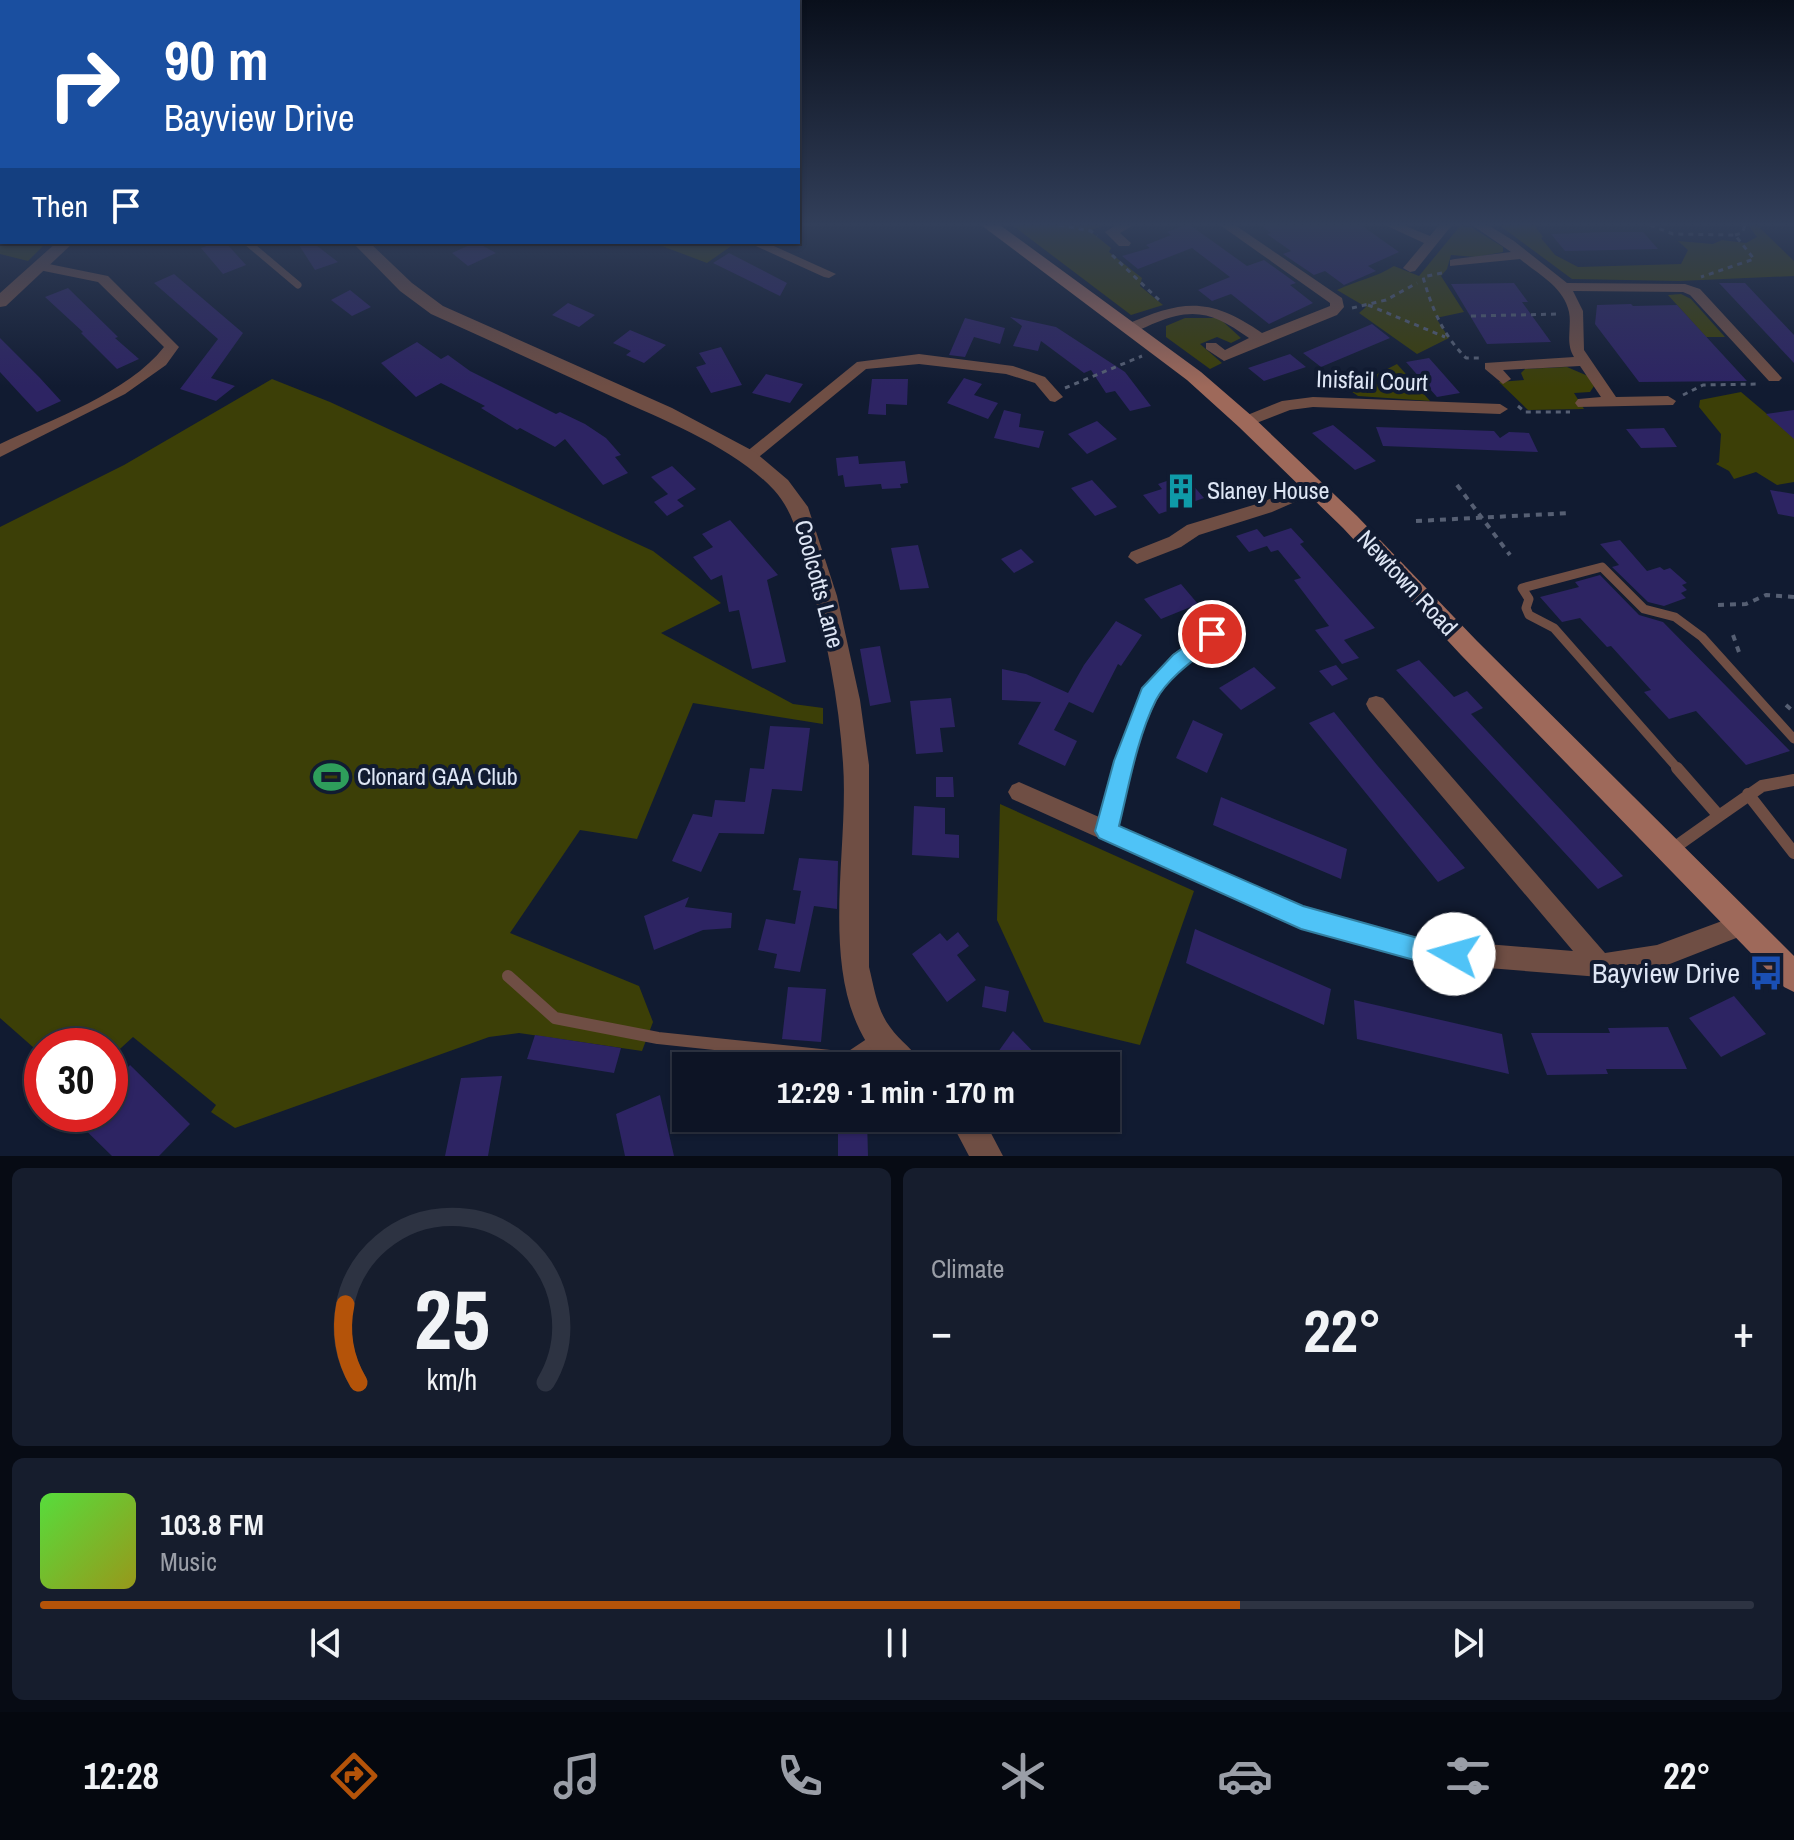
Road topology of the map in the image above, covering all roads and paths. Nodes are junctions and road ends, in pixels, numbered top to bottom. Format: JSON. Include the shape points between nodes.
{"nodes":[{"id":1,"x":25,"y":279,"type":"edge"},
{"id":2,"x":103,"y":279,"type":"edge"},
{"id":3,"x":291,"y":279,"type":"edge"},
{"id":4,"x":398,"y":279,"type":"edge"},
{"id":5,"x":1063,"y":279,"type":"edge"},
{"id":6,"x":1140,"y":279,"type":"edge"},
{"id":7,"x":1305,"y":279,"type":"edge"},
{"id":8,"x":1420,"y":279,"type":"edge"},
{"id":9,"x":1424,"y":279,"type":"edge"},
{"id":10,"x":1553,"y":279,"type":"edge"},
{"id":11,"x":1696,"y":279,"type":"edge"},
{"id":12,"x":1558,"y":283,"type":"junction"},
{"id":13,"x":298,"y":285,"type":"dead end"},
{"id":14,"x":1689,"y":289,"type":"junction"},
{"id":15,"x":0,"y":302,"type":"edge"},
{"id":16,"x":1368,"y":305,"type":"junction"},
{"id":17,"x":1337,"y":307,"type":"junction"},
{"id":18,"x":1166,"y":311,"type":"junction"},
{"id":19,"x":1575,"y":313,"type":"junction"},
{"id":20,"x":1471,"y":316,"type":"dead end"},
{"id":21,"x":1130,"y":328,"type":"junction"},
{"id":22,"x":1445,"y":337,"type":"junction"},
{"id":23,"x":1260,"y":339,"type":"junction"},
{"id":24,"x":1211,"y":346,"type":"dead end"},
{"id":25,"x":1159,"y":350,"type":"junction"},
{"id":26,"x":1466,"y":358,"type":"junction"},
{"id":27,"x":1583,"y":361,"type":"junction"},
{"id":28,"x":1474,"y":365,"type":"dead end"},
{"id":29,"x":1490,"y":366,"type":"junction"},
{"id":30,"x":1774,"y":378,"type":"joint"},
{"id":31,"x":1503,"y":379,"type":"dead end"},
{"id":32,"x":1055,"y":397,"type":"joint"},
{"id":33,"x":1668,"y":401,"type":"joint"},
{"id":34,"x":1612,"y":402,"type":"junction"},
{"id":35,"x":1583,"y":403,"type":"joint"},
{"id":36,"x":1506,"y":405,"type":"joint"},
{"id":37,"x":1246,"y":422,"type":"junction"},
{"id":38,"x":2,"y":446,"type":"edge"},
{"id":39,"x":748,"y":457,"type":"junction"},
{"id":40,"x":1457,"y":485,"type":"dead end"},
{"id":41,"x":1314,"y":487,"type":"junction"},
{"id":42,"x":1571,"y":513,"type":"dead end"},
{"id":43,"x":1482,"y":518,"type":"junction"},
{"id":44,"x":1416,"y":521,"type":"dead end"},
{"id":45,"x":1510,"y":555,"type":"dead end"},
{"id":46,"x":1137,"y":557,"type":"dead end"},
{"id":47,"x":1794,"y":597,"type":"edge"},
{"id":48,"x":1718,"y":605,"type":"dead end"},
{"id":49,"x":1212,"y":634,"type":"dead end"},
{"id":50,"x":1376,"y":704,"type":"dead end"},
{"id":51,"x":1794,"y":739,"type":"edge"},
{"id":52,"x":1794,"y":780,"type":"edge"},
{"id":53,"x":1019,"y":792,"type":"dead end"},
{"id":54,"x":1748,"y":794,"type":"junction"},
{"id":55,"x":1719,"y":816,"type":"junction"},
{"id":56,"x":1106,"y":831,"type":"junction"},
{"id":57,"x":1669,"y":851,"type":"junction"},
{"id":58,"x":1794,"y":853,"type":"edge"},
{"id":59,"x":1741,"y":925,"type":"junction"},
{"id":60,"x":1600,"y":965,"type":"junction"},
{"id":61,"x":508,"y":976,"type":"dead end"},
{"id":62,"x":1794,"y":977,"type":"edge"},
{"id":63,"x":879,"y":1038,"type":"junction"},
{"id":64,"x":893,"y":1052,"type":"edge"},
{"id":65,"x":973,"y":1132,"type":"edge"},
{"id":66,"x":987,"y":1156,"type":"edge"}],
"edges":[{"from":1,"to":15,"type":"street"},
{"from":2,"to":38,"type":"street","via":[[172,347],[165,360]]},
{"from":3,"to":13,"type":"lane"},
{"from":4,"to":39,"type":"street","name":"Coolcotts Lane","via":[[437,310],[665,413]]},
{"from":5,"to":21,"type":"main road","name":"Newtown Road"},
{"from":6,"to":18,"type":"path"},
{"from":7,"to":17,"type":"street","via":[[1337,301]]},
{"from":8,"to":16,"type":"path"},
{"from":9,"to":22,"type":"path"},
{"from":10,"to":12,"type":"street"},
{"from":11,"to":14,"type":"path"},
{"from":12,"to":14,"type":"street"},
{"from":12,"to":19,"type":"street","via":[[1572,299]]},
{"from":14,"to":30,"type":"street"},
{"from":16,"to":17,"type":"path"},
{"from":16,"to":22,"type":"path"},
{"from":17,"to":23,"type":"street"},
{"from":18,"to":21,"type":"street"},
{"from":18,"to":23,"type":"street","via":[[1215,310]]},
{"from":19,"to":20,"type":"path"},
{"from":19,"to":27,"type":"street","via":[[1577,350]]},
{"from":21,"to":25,"type":"main road","name":"Newtown Road"},
{"from":22,"to":26,"type":"path"},
{"from":23,"to":24,"type":"street","via":[[1224,356]]},
{"from":25,"to":32,"type":"path","via":[[1068,385]]},
{"from":25,"to":37,"type":"main road","name":"Newtown Road"},
{"from":26,"to":28,"type":"path"},
{"from":26,"to":29,"type":"path","via":[[1482,358]]},
{"from":27,"to":29,"type":"street"},
{"from":27,"to":34,"type":"street"},
{"from":29,"to":31,"type":"street"},
{"from":30,"to":33,"type":"path","via":[[1765,384],[1703,385],[1666,397]]},
{"from":32,"to":39,"type":"street","via":[[1040,380],[1008,369],[919,359],[862,365]]},
{"from":33,"to":34,"type":"street"},
{"from":34,"to":35,"type":"street"},
{"from":35,"to":36,"type":"path","via":[[1589,411],[1525,412]]},
{"from":36,"to":37,"type":"street","name":"Inisfail Court","via":[[1313,402],[1287,405]]},
{"from":37,"to":41,"type":"main road","name":"Newtown Road"},
{"from":39,"to":63,"type":"street","name":"Coolcotts Lane","via":[[781,485],[801,512],[826,596],[856,765],[855,967],[862,1001]]},
{"from":40,"to":43,"type":"path"},
{"from":41,"to":46,"type":"street","via":[[1193,530]]},
{"from":41,"to":57,"type":"main road","name":"Newtown Road"},
{"from":42,"to":43,"type":"path"},
{"from":43,"to":44,"type":"path"},
{"from":43,"to":45,"type":"path"},
{"from":47,"to":48,"type":"path","via":[[1766,595],[1746,604]]},
{"from":49,"to":56,"type":"street","via":[[1149,694]]},
{"from":50,"to":60,"type":"street"},
{"from":51,"to":55,"type":"lane","via":[[1702,637],[1675,617],[1644,609],[1602,567],[1522,588],[1529,599],[1529,615],[1554,628]]},
{"from":52,"to":54,"type":"lane","via":[[1776,779]]},
{"from":53,"to":56,"type":"street"},
{"from":54,"to":55,"type":"lane"},
{"from":54,"to":58,"type":"lane"},
{"from":55,"to":57,"type":"lane"},
{"from":56,"to":60,"type":"street","via":[[1301,918],[1425,951]]},
{"from":57,"to":59,"type":"main road","name":"Newtown Road"},
{"from":59,"to":60,"type":"street","via":[[1657,957]]},
{"from":59,"to":62,"type":"main road","name":"Newtown Road"},
{"from":61,"to":63,"type":"lane","via":[[555,1018],[658,1038],[849,1058]]},
{"from":63,"to":64,"type":"street","name":"Coolcotts Lane"},
{"from":65,"to":66,"type":"street"}]}
